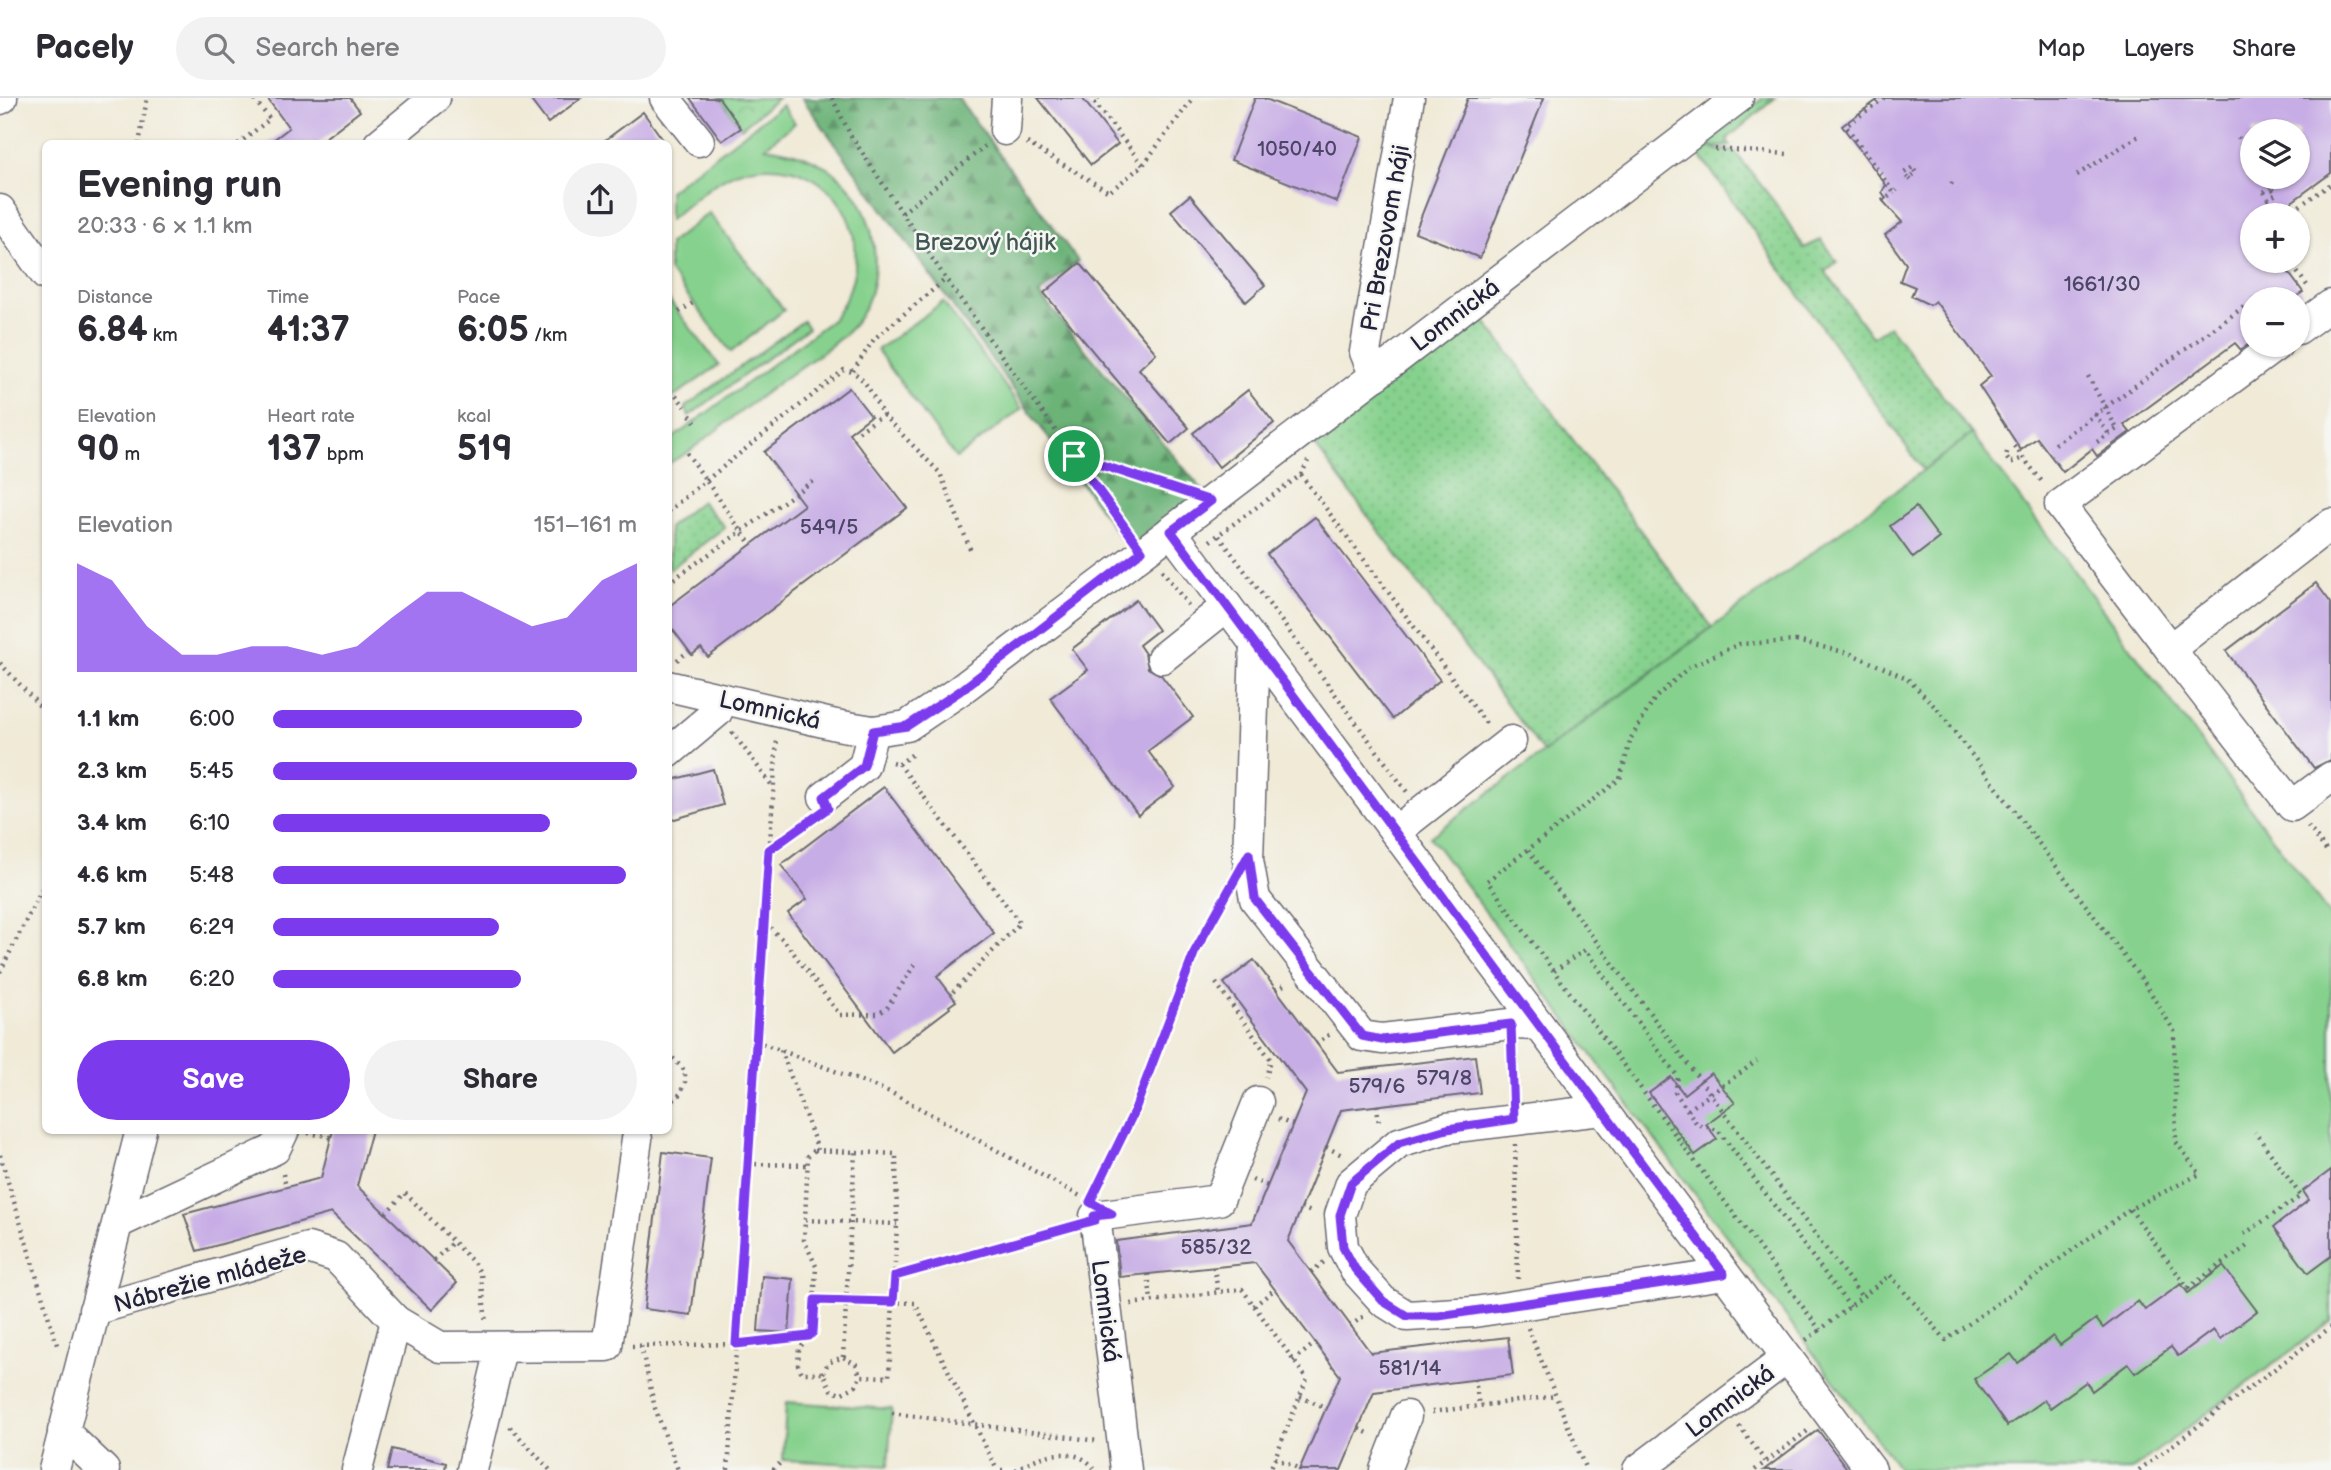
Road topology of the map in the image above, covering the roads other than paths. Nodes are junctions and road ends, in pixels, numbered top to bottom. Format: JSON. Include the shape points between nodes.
{"nodes":[{"id":1,"x":435,"y":98,"type":"edge"},
{"id":2,"x":665,"y":98,"type":"edge"},
{"id":3,"x":1007,"y":98,"type":"edge"},
{"id":4,"x":1409,"y":98,"type":"edge"},
{"id":5,"x":1738,"y":98,"type":"edge"},
{"id":6,"x":1004,"y":130,"type":"road end"},
{"id":7,"x":384,"y":140,"type":"edge"},
{"id":8,"x":699,"y":141,"type":"dead end"},
{"id":9,"x":0,"y":209,"type":"edge"},
{"id":10,"x":42,"y":269,"type":"edge"},
{"id":11,"x":2331,"y":305,"type":"edge"},
{"id":12,"x":2310,"y":320,"type":"edge"},
{"id":13,"x":2261,"y":357,"type":"edge"},
{"id":14,"x":1375,"y":376,"type":"junction"},
{"id":15,"x":2331,"y":524,"type":"edge"},
{"id":16,"x":1171,"y":531,"type":"junction"},
{"id":17,"x":1227,"y":606,"type":"junction"},
{"id":18,"x":1255,"y":644,"type":"junction"},
{"id":19,"x":2170,"y":649,"type":"junction"},
{"id":20,"x":1162,"y":658,"type":"dead end"},
{"id":21,"x":672,"y":673,"type":"edge"},
{"id":22,"x":720,"y":705,"type":"junction"},
{"id":23,"x":873,"y":731,"type":"junction"},
{"id":24,"x":1502,"y":736,"type":"road end"},
{"id":25,"x":672,"y":749,"type":"edge"},
{"id":26,"x":2331,"y":777,"type":"edge"},
{"id":27,"x":824,"y":797,"type":"road end"},
{"id":28,"x":1395,"y":832,"type":"junction"},
{"id":29,"x":1525,"y":1024,"type":"junction"},
{"id":30,"x":1258,"y":1102,"type":"road end"},
{"id":31,"x":1602,"y":1110,"type":"junction"},
{"id":32,"x":140,"y":1134,"type":"edge"},
{"id":33,"x":282,"y":1134,"type":"edge"},
{"id":34,"x":637,"y":1139,"type":"dead end"},
{"id":35,"x":118,"y":1223,"type":"junction"},
{"id":36,"x":1724,"y":1274,"type":"junction"},
{"id":37,"x":94,"y":1310,"type":"junction"},
{"id":38,"x":396,"y":1321,"type":"junction"},
{"id":39,"x":494,"y":1348,"type":"junction"},
{"id":40,"x":1793,"y":1351,"type":"junction"},
{"id":41,"x":1406,"y":1416,"type":"road end"},
{"id":42,"x":62,"y":1431,"type":"junction"},
{"id":43,"x":1125,"y":1457,"type":"edge"},
{"id":44,"x":54,"y":1470,"type":"edge"},
{"id":45,"x":104,"y":1470,"type":"edge"},
{"id":46,"x":357,"y":1470,"type":"edge"},
{"id":47,"x":472,"y":1470,"type":"edge"},
{"id":48,"x":1385,"y":1470,"type":"edge"},
{"id":49,"x":1639,"y":1470,"type":"edge"},
{"id":50,"x":1871,"y":1470,"type":"edge"}],
"edges":[{"from":1,"to":7,"type":"street"},
{"from":2,"to":8,"type":"street"},
{"from":3,"to":6,"type":"street"},
{"from":4,"to":14,"type":"street","name":"Pri Brezovom háji","via":[[1366,352]]},
{"from":5,"to":14,"type":"street","name":"Lomnická"},
{"from":9,"to":10,"type":"street"},
{"from":11,"to":12,"type":"street"},
{"from":13,"to":19,"type":"street","via":[[2060,505]]},
{"from":14,"to":16,"type":"street","name":"Lomnická"},
{"from":15,"to":19,"type":"street"},
{"from":16,"to":17,"type":"street","name":"Lomnická"},
{"from":16,"to":23,"type":"street","name":"Lomnická","via":[[960,691],[907,726]]},
{"from":17,"to":18,"type":"street","name":"Lomnická"},
{"from":17,"to":20,"type":"street"},
{"from":18,"to":28,"type":"street","name":"Lomnická"},
{"from":18,"to":29,"type":"street","via":[[1248,860],[1255,899],[1362,1036],[1382,1040]]},
{"from":19,"to":26,"type":"street","via":[[2292,806]]},
{"from":21,"to":22,"type":"street","name":"Lomnická"},
{"from":22,"to":23,"type":"street","name":"Lomnická"},
{"from":22,"to":25,"type":"street"},
{"from":23,"to":27,"type":"street","via":[[864,766]]},
{"from":24,"to":28,"type":"street"},
{"from":28,"to":29,"type":"street","name":"Lomnická"},
{"from":29,"to":31,"type":"street","name":"Lomnická"},
{"from":30,"to":43,"type":"street","name":"Lomnická","via":[[1219,1200],[1099,1212],[1105,1307]]},
{"from":31,"to":36,"type":"street","name":"Lomnická"},
{"from":31,"to":36,"type":"street","via":[[1447,1129],[1399,1143],[1351,1183],[1340,1215],[1343,1247],[1355,1269],[1383,1301],[1407,1316],[1462,1314]]},
{"from":32,"to":35,"type":"street","name":"Nábrežie mládeže"},
{"from":33,"to":35,"type":"street","via":[[275,1149]]},
{"from":34,"to":39,"type":"street","name":"Nábrežie mládeže","via":[[607,1346]]},
{"from":35,"to":37,"type":"street","name":"Nábrežie mládeže"},
{"from":36,"to":40,"type":"street","name":"Lomnická"},
{"from":37,"to":38,"type":"street","name":"Nábrežie mládeže","via":[[308,1248],[336,1257]]},
{"from":37,"to":42,"type":"street","name":"Nábrežie mládeže"},
{"from":38,"to":39,"type":"street","name":"Nábrežie mládeže","via":[[440,1347]]},
{"from":38,"to":46,"type":"street"},
{"from":39,"to":47,"type":"street","via":[[488,1404]]},
{"from":40,"to":49,"type":"street","name":"Lomnická"},
{"from":40,"to":50,"type":"street","name":"Lomnická"},
{"from":41,"to":48,"type":"street"},
{"from":42,"to":44,"type":"street","name":"Nábrežie mládeže"},
{"from":42,"to":45,"type":"street"}]}
